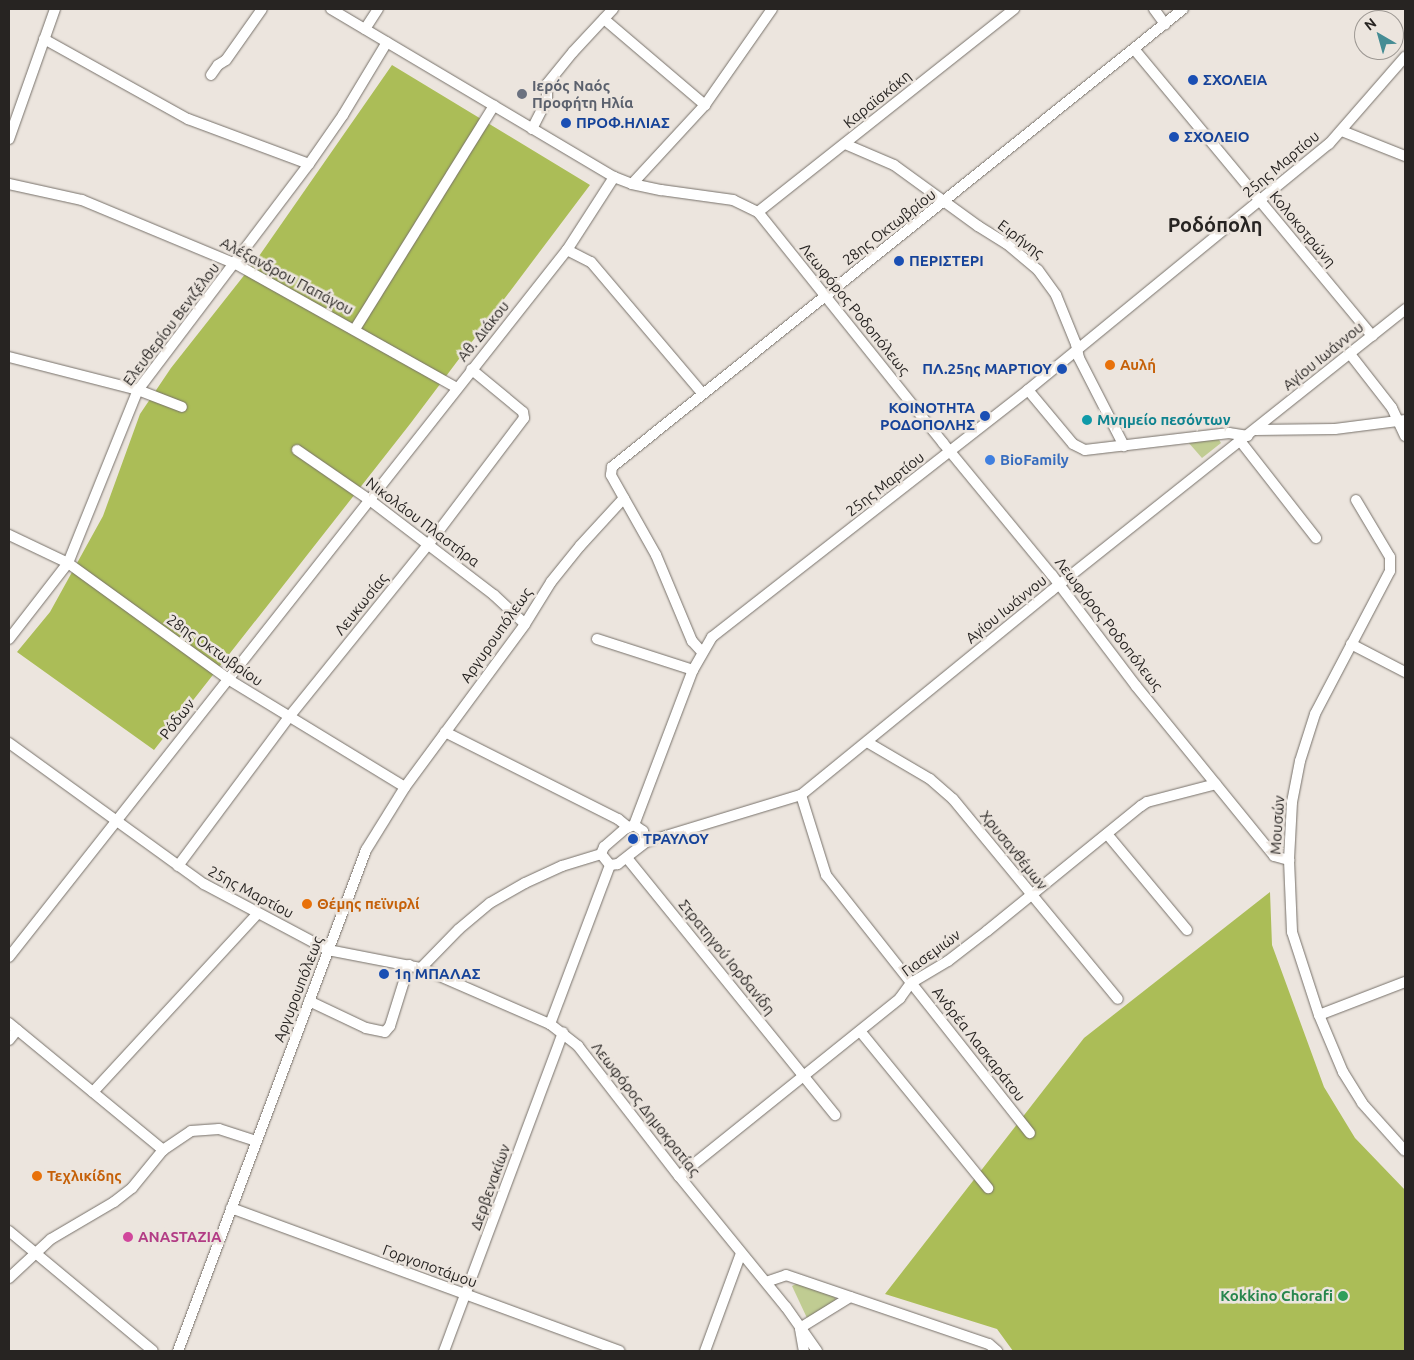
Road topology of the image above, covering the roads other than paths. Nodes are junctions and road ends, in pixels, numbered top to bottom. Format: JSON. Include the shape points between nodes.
{"nodes":[{"id":1,"x":55,"y":9,"type":"edge"},
{"id":2,"x":262,"y":9,"type":"edge"},
{"id":3,"x":333,"y":9,"type":"edge"},
{"id":4,"x":378,"y":9,"type":"edge"},
{"id":5,"x":613,"y":9,"type":"edge"},
{"id":6,"x":772,"y":9,"type":"edge"},
{"id":7,"x":1014,"y":9,"type":"edge"},
{"id":8,"x":1154,"y":9,"type":"edge"},
{"id":9,"x":1184,"y":9,"type":"edge"},
{"id":10,"x":604,"y":19,"type":"junction"},
{"id":11,"x":1165,"y":24,"type":"junction"},
{"id":12,"x":365,"y":29,"type":"junction"},
{"id":13,"x":44,"y":39,"type":"junction"},
{"id":14,"x":387,"y":42,"type":"junction"},
{"id":15,"x":1134,"y":49,"type":"junction"},
{"id":16,"x":1405,"y":57,"type":"edge"},
{"id":17,"x":211,"y":75,"type":"dead end"},
{"id":18,"x":705,"y":105,"type":"junction"},
{"id":19,"x":494,"y":106,"type":"junction"},
{"id":20,"x":532,"y":129,"type":"junction"},
{"id":21,"x":1342,"y":131,"type":"junction"},
{"id":22,"x":9,"y":139,"type":"edge"},
{"id":23,"x":845,"y":144,"type":"junction"},
{"id":24,"x":1405,"y":156,"type":"edge"},
{"id":25,"x":309,"y":164,"type":"junction"},
{"id":26,"x":614,"y":178,"type":"junction"},
{"id":27,"x":9,"y":184,"type":"edge"},
{"id":28,"x":632,"y":184,"type":"junction"},
{"id":29,"x":1260,"y":201,"type":"junction"},
{"id":30,"x":944,"y":202,"type":"junction"},
{"id":31,"x":758,"y":212,"type":"junction"},
{"id":32,"x":567,"y":250,"type":"junction"},
{"id":33,"x":236,"y":264,"type":"junction"},
{"id":34,"x":825,"y":296,"type":"junction"},
{"id":35,"x":1405,"y":309,"type":"edge"},
{"id":36,"x":355,"y":329,"type":"junction"},
{"id":37,"x":1372,"y":336,"type":"junction"},
{"id":38,"x":1076,"y":351,"type":"junction"},
{"id":39,"x":1350,"y":354,"type":"junction"},
{"id":40,"x":9,"y":357,"type":"edge"},
{"id":41,"x":471,"y":370,"type":"junction"},
{"id":42,"x":457,"y":388,"type":"junction"},
{"id":43,"x":138,"y":390,"type":"junction"},
{"id":44,"x":1028,"y":390,"type":"junction"},
{"id":45,"x":702,"y":393,"type":"junction"},
{"id":46,"x":182,"y":407,"type":"dead end"},
{"id":47,"x":1402,"y":420,"type":"edge"},
{"id":48,"x":1248,"y":436,"type":"junction"},
{"id":49,"x":1405,"y":436,"type":"edge"},
{"id":50,"x":1124,"y":446,"type":"junction"},
{"id":51,"x":298,"y":450,"type":"dead end"},
{"id":52,"x":950,"y":452,"type":"junction"},
{"id":53,"x":624,"y":498,"type":"junction"},
{"id":54,"x":371,"y":500,"type":"junction"},
{"id":55,"x":1356,"y":500,"type":"dead end"},
{"id":56,"x":9,"y":535,"type":"edge"},
{"id":57,"x":1316,"y":538,"type":"dead end"},
{"id":58,"x":428,"y":544,"type":"junction"},
{"id":59,"x":68,"y":563,"type":"junction"},
{"id":60,"x":1060,"y":585,"type":"junction"},
{"id":61,"x":525,"y":624,"type":"junction"},
{"id":62,"x":9,"y":638,"type":"edge"},
{"id":63,"x":597,"y":639,"type":"dead end"},
{"id":64,"x":1351,"y":644,"type":"junction"},
{"id":65,"x":702,"y":652,"type":"junction"},
{"id":66,"x":693,"y":670,"type":"junction"},
{"id":67,"x":1405,"y":672,"type":"edge"},
{"id":68,"x":228,"y":679,"type":"junction"},
{"id":69,"x":290,"y":717,"type":"junction"},
{"id":70,"x":445,"y":732,"type":"junction"},
{"id":71,"x":867,"y":742,"type":"junction"},
{"id":72,"x":9,"y":743,"type":"edge"},
{"id":73,"x":1216,"y":784,"type":"junction"},
{"id":74,"x":405,"y":787,"type":"junction"},
{"id":75,"x":801,"y":795,"type":"junction"},
{"id":76,"x":116,"y":821,"type":"junction"},
{"id":77,"x":631,"y":826,"type":"junction"},
{"id":78,"x":1107,"y":834,"type":"junction"},
{"id":79,"x":646,"y":842,"type":"junction"},
{"id":80,"x":601,"y":854,"type":"junction"},
{"id":81,"x":627,"y":858,"type":"junction"},
{"id":82,"x":1289,"y":860,"type":"junction"},
{"id":83,"x":610,"y":865,"type":"junction"},
{"id":84,"x":178,"y":866,"type":"junction"},
{"id":85,"x":1031,"y":895,"type":"junction"},
{"id":86,"x":258,"y":913,"type":"junction"},
{"id":87,"x":1187,"y":930,"type":"dead end"},
{"id":88,"x":328,"y":950,"type":"junction"},
{"id":89,"x":9,"y":957,"type":"edge"},
{"id":90,"x":409,"y":965,"type":"junction"},
{"id":91,"x":422,"y":968,"type":"junction"},
{"id":92,"x":1405,"y":982,"type":"edge"},
{"id":93,"x":912,"y":983,"type":"junction"},
{"id":94,"x":1118,"y":999,"type":"dead end"},
{"id":95,"x":309,"y":1001,"type":"junction"},
{"id":96,"x":1319,"y":1015,"type":"junction"},
{"id":97,"x":9,"y":1023,"type":"edge"},
{"id":98,"x":550,"y":1024,"type":"junction"},
{"id":99,"x":18,"y":1030,"type":"junction"},
{"id":100,"x":860,"y":1031,"type":"junction"},
{"id":101,"x":563,"y":1033,"type":"junction"},
{"id":102,"x":9,"y":1040,"type":"edge"},
{"id":103,"x":803,"y":1076,"type":"junction"},
{"id":104,"x":94,"y":1092,"type":"junction"},
{"id":105,"x":835,"y":1115,"type":"dead end"},
{"id":106,"x":1030,"y":1133,"type":"dead end"},
{"id":107,"x":256,"y":1141,"type":"junction"},
{"id":108,"x":163,"y":1150,"type":"junction"},
{"id":109,"x":1405,"y":1151,"type":"edge"},
{"id":110,"x":679,"y":1176,"type":"junction"},
{"id":111,"x":988,"y":1188,"type":"dead end"},
{"id":112,"x":231,"y":1208,"type":"junction"},
{"id":113,"x":9,"y":1231,"type":"edge"},
{"id":114,"x":35,"y":1252,"type":"junction"},
{"id":115,"x":741,"y":1253,"type":"junction"},
{"id":116,"x":9,"y":1278,"type":"edge"},
{"id":117,"x":766,"y":1282,"type":"junction"},
{"id":118,"x":466,"y":1295,"type":"junction"},
{"id":119,"x":850,"y":1297,"type":"junction"},
{"id":120,"x":800,"y":1328,"type":"junction"},
{"id":121,"x":153,"y":1351,"type":"edge"},
{"id":122,"x":178,"y":1351,"type":"edge"},
{"id":123,"x":444,"y":1351,"type":"edge"},
{"id":124,"x":619,"y":1351,"type":"edge"},
{"id":125,"x":705,"y":1351,"type":"edge"},
{"id":126,"x":804,"y":1351,"type":"edge"},
{"id":127,"x":817,"y":1351,"type":"edge"},
{"id":128,"x":997,"y":1351,"type":"edge"}],
"edges":[{"from":1,"to":13,"type":"street"},
{"from":2,"to":17,"type":"street","via":[[226,60]]},
{"from":3,"to":12,"type":"street","name":"Λεωφόρος Ροδοπόλεως"},
{"from":4,"to":12,"type":"street"},
{"from":5,"to":10,"type":"street"},
{"from":6,"to":18,"type":"street"},
{"from":7,"to":23,"type":"street","name":"Καραϊσκάκη"},
{"from":8,"to":11,"type":"street"},
{"from":9,"to":11,"type":"street","name":"28ης Οκτωβρίου"},
{"from":10,"to":18,"type":"street"},
{"from":10,"to":20,"type":"street","via":[[547,84],[547,100]]},
{"from":11,"to":15,"type":"street","name":"28ης Οκτωβρίου"},
{"from":12,"to":14,"type":"street","name":"Λεωφόρος Ροδοπόλεως"},
{"from":13,"to":22,"type":"street"},
{"from":13,"to":25,"type":"street","via":[[188,119]]},
{"from":14,"to":19,"type":"street","name":"Λεωφόρος Ροδοπόλεως"},
{"from":14,"to":25,"type":"street","name":"Ελευθερίου Βενιζέλου"},
{"from":15,"to":29,"type":"street","name":"Κολοκοτρώνη"},
{"from":15,"to":30,"type":"street","name":"28ης Οκτωβρίου"},
{"from":16,"to":21,"type":"street","name":"25ης Μαρτίου"},
{"from":18,"to":28,"type":"street"},
{"from":19,"to":20,"type":"street","name":"Λεωφόρος Ροδοπόλεως"},
{"from":19,"to":36,"type":"street"},
{"from":20,"to":26,"type":"street","name":"Λεωφόρος Ροδοπόλεως"},
{"from":21,"to":24,"type":"street"},
{"from":21,"to":29,"type":"street","name":"25ης Μαρτίου"},
{"from":23,"to":30,"type":"street","name":"Ειρήνης","via":[[894,165]]},
{"from":23,"to":31,"type":"street","name":"Καραϊσκάκη"},
{"from":25,"to":33,"type":"street","name":"Ελευθερίου Βενιζέλου"},
{"from":26,"to":28,"type":"street","name":"Λεωφόρος Ροδοπόλεως"},
{"from":26,"to":32,"type":"street","name":"Αθ. Διάκου"},
{"from":27,"to":33,"type":"street","name":"Αλέξανδρου Παπάγου","via":[[82,200]]},
{"from":28,"to":31,"type":"street","name":"Λεωφόρος Ροδοπόλεως","via":[[733,200]]},
{"from":29,"to":37,"type":"street","name":"Κολοκοτρώνη"},
{"from":29,"to":38,"type":"street","name":"25ης Μαρτίου"},
{"from":30,"to":34,"type":"street","name":"28ης Οκτωβρίου"},
{"from":30,"to":38,"type":"street","name":"Ειρήνης","via":[[1008,244],[1038,270],[1056,295]]},
{"from":31,"to":34,"type":"street","name":"Λεωφόρος Ροδοπόλεως"},
{"from":32,"to":41,"type":"street","name":"Αθ. Διάκου"},
{"from":32,"to":45,"type":"street","via":[[591,262]]},
{"from":33,"to":36,"type":"street","name":"Αλέξανδρου Παπάγου"},
{"from":33,"to":43,"type":"street","name":"Ελευθερίου Βενιζέλου"},
{"from":34,"to":45,"type":"street","name":"28ης Οκτωβρίου"},
{"from":34,"to":52,"type":"street","name":"Λεωφόρος Ροδοπόλεως"},
{"from":35,"to":37,"type":"street","name":"Αγίου Ιωάννου"},
{"from":36,"to":42,"type":"street","name":"Αλέξανδρου Παπάγου"},
{"from":37,"to":39,"type":"street","name":"Αγίου Ιωάννου"},
{"from":38,"to":44,"type":"street","name":"25ης Μαρτίου"},
{"from":38,"to":50,"type":"street","name":"Ειρήνης"},
{"from":39,"to":47,"type":"street"},
{"from":39,"to":48,"type":"street","name":"Αγίου Ιωάννου"},
{"from":40,"to":43,"type":"street"},
{"from":41,"to":42,"type":"street","name":"Αθ. Διάκου"},
{"from":41,"to":58,"type":"street","name":"Λευκωσίας","via":[[523,412],[524,418]]},
{"from":42,"to":54,"type":"street","name":"Αθ. Διάκου"},
{"from":43,"to":46,"type":"street"},
{"from":43,"to":59,"type":"street","name":"Ελευθερίου Βενιζέλου"},
{"from":44,"to":50,"type":"street","via":[[1078,447],[1084,450]]},
{"from":44,"to":52,"type":"street","name":"25ης Μαρτίου"},
{"from":45,"to":53,"type":"street","name":"28ης Οκτωβρίου","via":[[612,468],[611,474]]},
{"from":47,"to":48,"type":"street"},
{"from":47,"to":49,"type":"street"},
{"from":48,"to":50,"type":"street","via":[[1229,433]]},
{"from":48,"to":57,"type":"street"},
{"from":48,"to":60,"type":"street","name":"Αγίου Ιωάννου"},
{"from":51,"to":54,"type":"street","name":"Νικολάου Πλαστήρα"},
{"from":52,"to":60,"type":"street","name":"Λεωφόρος Ροδοπόλεως"},
{"from":52,"to":65,"type":"street","name":"25ης Μαρτίου","via":[[712,637]]},
{"from":53,"to":61,"type":"street","name":"Αργυρουπόλεως","via":[[580,546]]},
{"from":53,"to":65,"type":"street","via":[[656,555],[692,642]]},
{"from":54,"to":58,"type":"street","name":"Νικολάου Πλαστήρα"},
{"from":54,"to":68,"type":"street","name":"Ρόδων"},
{"from":55,"to":64,"type":"street","name":"Μουσών","via":[[1390,557],[1390,571]]},
{"from":56,"to":59,"type":"street","name":"28ης Οκτωβρίου"},
{"from":58,"to":61,"type":"street","name":"Νικολάου Πλαστήρα","via":[[494,595]]},
{"from":58,"to":69,"type":"street","name":"Λευκωσίας"},
{"from":59,"to":62,"type":"street","name":"Ελευθερίου Βενιζέλου"},
{"from":59,"to":68,"type":"street","name":"28ης Οκτωβρίου"},
{"from":60,"to":71,"type":"street","name":"Αγίου Ιωάννου"},
{"from":60,"to":73,"type":"street","name":"Λεωφόρος Ροδοπόλεως"},
{"from":61,"to":70,"type":"street","name":"Αργυρουπόλεως"},
{"from":63,"to":66,"type":"street"},
{"from":64,"to":67,"type":"street"},
{"from":64,"to":82,"type":"street","name":"Μουσών","via":[[1315,714],[1300,761],[1292,802]]},
{"from":65,"to":66,"type":"street","name":"25ης Μαρτίου"},
{"from":66,"to":77,"type":"street","name":"25ης Μαρτίου"},
{"from":68,"to":69,"type":"street","name":"28ης Οκτωβρίου"},
{"from":68,"to":76,"type":"street","name":"Ρόδων"},
{"from":69,"to":74,"type":"street","name":"28ης Οκτωβρίου"},
{"from":69,"to":84,"type":"street","name":"Λευκωσίας"},
{"from":70,"to":74,"type":"street","name":"Αργυρουπόλεως"},
{"from":70,"to":77,"type":"street"},
{"from":71,"to":75,"type":"street","name":"Αγίου Ιωάννου"},
{"from":71,"to":85,"type":"street","name":"Χρυσανθέμων","via":[[930,779],[953,799]]},
{"from":72,"to":76,"type":"street","name":"25ης Μαρτίου"},
{"from":73,"to":78,"type":"street","name":"Γιασεμιών","via":[[1147,802]]},
{"from":73,"to":82,"type":"street","name":"Λεωφόρος Ροδοπόλεως","via":[[1274,856]]},
{"from":74,"to":88,"type":"street","name":"Αργυρουπόλεως","via":[[366,850]]},
{"from":75,"to":79,"type":"street","name":"Αγίου Ιωάννου"},
{"from":75,"to":93,"type":"street","name":"Ανδρέα Λασκαράτου","via":[[826,875]]},
{"from":76,"to":84,"type":"street","name":"25ης Μαρτίου"},
{"from":76,"to":89,"type":"street","name":"Ρόδων"},
{"from":77,"to":79,"type":"street","via":[[643,831]]},
{"from":77,"to":80,"type":"street","via":[[604,846]]},
{"from":78,"to":85,"type":"street","name":"Γιασεμιών"},
{"from":78,"to":87,"type":"street"},
{"from":79,"to":81,"type":"street"},
{"from":80,"to":83,"type":"street"},
{"from":80,"to":91,"type":"street","via":[[562,866],[490,902]]},
{"from":81,"to":83,"type":"street"},
{"from":81,"to":103,"type":"street","name":"Στρατηγού Ιορδανίδη"},
{"from":82,"to":96,"type":"street","name":"Μουσών","via":[[1292,932]]},
{"from":83,"to":98,"type":"street"},
{"from":84,"to":86,"type":"street","name":"25ης Μαρτίου"},
{"from":85,"to":93,"type":"street","name":"Γιασεμιών","via":[[954,956]]},
{"from":85,"to":94,"type":"street","name":"Χρυσανθέμων"},
{"from":86,"to":88,"type":"street","name":"25ης Μαρτίου"},
{"from":86,"to":104,"type":"street"},
{"from":88,"to":90,"type":"street","name":"25ης Μαρτίου"},
{"from":88,"to":95,"type":"street","name":"Αργυρουπόλεως"},
{"from":90,"to":91,"type":"street","name":"25ης Μαρτίου"},
{"from":90,"to":95,"type":"street","via":[[390,1026],[385,1032],[366,1028]]},
{"from":91,"to":98,"type":"street","name":"Λεωφόρος Δημοκρατίας"},
{"from":92,"to":96,"type":"street"},
{"from":93,"to":100,"type":"street","name":"Γιασεμιών","via":[[900,998]]},
{"from":93,"to":106,"type":"street","name":"Ανδρέα Λασκαράτου"},
{"from":95,"to":107,"type":"street","name":"Αργυρουπόλεως"},
{"from":96,"to":109,"type":"street","name":"Μουσών","via":[[1343,1072],[1362,1103]]},
{"from":97,"to":99,"type":"street"},
{"from":98,"to":101,"type":"street","name":"Λεωφόρος Δημοκρατίας"},
{"from":99,"to":102,"type":"street"},
{"from":99,"to":104,"type":"street"},
{"from":100,"to":103,"type":"street","name":"Γιασεμιών"},
{"from":100,"to":111,"type":"street"},
{"from":101,"to":110,"type":"street","name":"Λεωφόρος Δημοκρατίας","via":[[578,1046]]},
{"from":101,"to":118,"type":"street","name":"Δερβενακίων"},
{"from":103,"to":105,"type":"street","name":"Στρατηγού Ιορδανίδη"},
{"from":103,"to":110,"type":"street","name":"Γιασεμιών"},
{"from":104,"to":108,"type":"street"},
{"from":107,"to":108,"type":"street","via":[[226,1130],[203,1129],[192,1131]]},
{"from":107,"to":112,"type":"street","name":"Αργυρουπόλεως"},
{"from":108,"to":114,"type":"street","via":[[132,1188]]},
{"from":110,"to":115,"type":"street","name":"Λεωφόρος Δημοκρατίας"},
{"from":112,"to":118,"type":"street","name":"Γοργοποτάμου"},
{"from":112,"to":122,"type":"street","name":"Αργυρουπόλεως"},
{"from":113,"to":114,"type":"street"},
{"from":114,"to":116,"type":"street"},
{"from":114,"to":121,"type":"street"},
{"from":115,"to":117,"type":"street","name":"Λεωφόρος Δημοκρατίας"},
{"from":115,"to":125,"type":"street"},
{"from":117,"to":119,"type":"street","via":[[786,1275]]},
{"from":117,"to":120,"type":"street","name":"Λεωφόρος Δημοκρατίας"},
{"from":118,"to":123,"type":"street","name":"Δερβενακίων"},
{"from":118,"to":124,"type":"street","name":"Γοργοποτάμου"},
{"from":119,"to":120,"type":"street"},
{"from":119,"to":128,"type":"street","via":[[989,1344]]},
{"from":120,"to":126,"type":"street","name":"Λεωφόρος Δημοκρατίας"},
{"from":120,"to":127,"type":"street","name":"Λεωφόρος Δημοκρατίας"}]}
